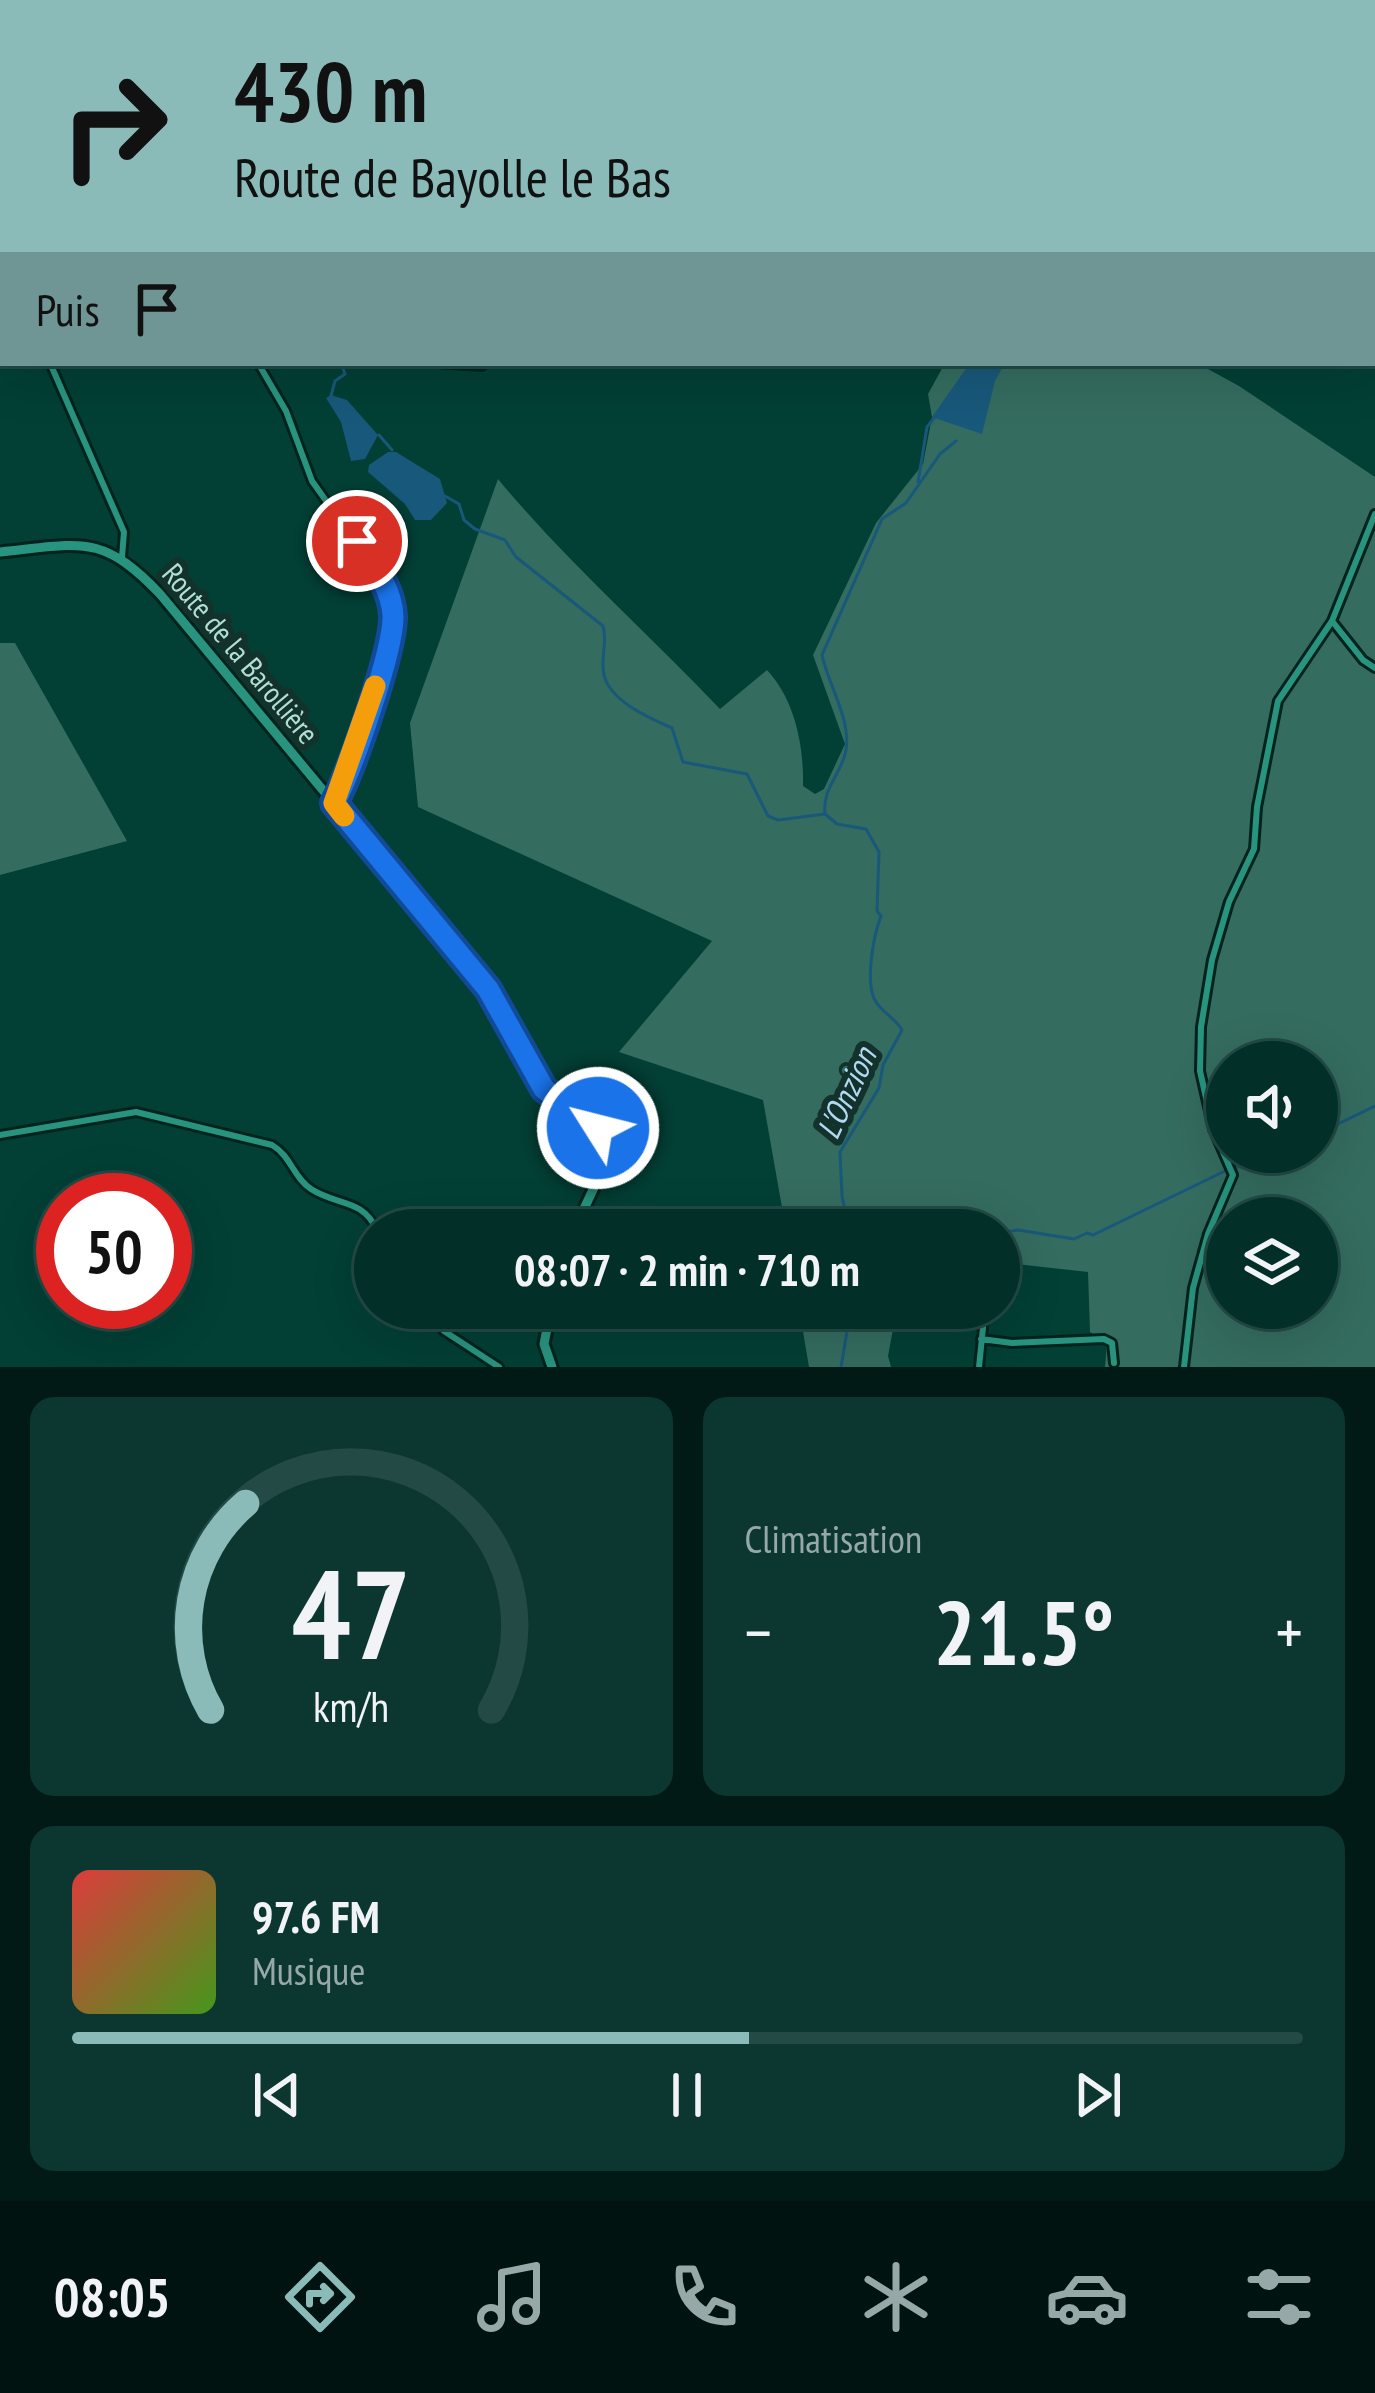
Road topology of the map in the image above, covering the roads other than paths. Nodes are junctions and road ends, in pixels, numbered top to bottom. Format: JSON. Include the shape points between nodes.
{"nodes":[{"id":1,"x":51,"y":366,"type":"edge"},
{"id":2,"x":260,"y":366,"type":"edge"},
{"id":3,"x":1375,"y":514,"type":"edge"},
{"id":4,"x":0,"y":552,"type":"edge"},
{"id":5,"x":122,"y":557,"type":"junction"},
{"id":6,"x":1332,"y":621,"type":"junction"},
{"id":7,"x":1375,"y":668,"type":"edge"},
{"id":8,"x":334,"y":803,"type":"junction"},
{"id":9,"x":0,"y":1135,"type":"edge"},
{"id":10,"x":363,"y":1209,"type":"edge"},
{"id":11,"x":584,"y":1209,"type":"edge"},
{"id":12,"x":443,"y":1329,"type":"edge"},
{"id":13,"x":547,"y":1329,"type":"edge"},
{"id":14,"x":983,"y":1329,"type":"edge"},
{"id":15,"x":982,"y":1339,"type":"junction"},
{"id":16,"x":1114,"y":1364,"type":"dead end"},
{"id":17,"x":499,"y":1367,"type":"edge"},
{"id":18,"x":552,"y":1367,"type":"edge"},
{"id":19,"x":979,"y":1367,"type":"edge"},
{"id":20,"x":1184,"y":1367,"type":"edge"}],
"edges":[{"from":1,"to":5,"type":"street","via":[[124,532]]},
{"from":2,"to":8,"type":"street","via":[[312,481],[385,584],[393,614]]},
{"from":3,"to":6,"type":"street"},
{"from":4,"to":5,"type":"main road","name":"Route de la Barollière","via":[[89,545]]},
{"from":5,"to":8,"type":"main road","name":"Route de la Barollière"},
{"from":6,"to":7,"type":"street"},
{"from":6,"to":20,"type":"street","via":[[1278,701],[1253,849],[1206,986],[1200,1071],[1233,1175],[1193,1288]]},
{"from":8,"to":11,"type":"main road","name":"Route de la Barollière","via":[[488,989],[544,1089],[598,1128],[606,1162]]},
{"from":9,"to":10,"type":"street","via":[[136,1112],[272,1145],[310,1189]]},
{"from":12,"to":17,"type":"street"},
{"from":13,"to":18,"type":"main road"},
{"from":14,"to":15,"type":"street"},
{"from":15,"to":16,"type":"street","via":[[1104,1339]]},
{"from":15,"to":19,"type":"street"}]}
